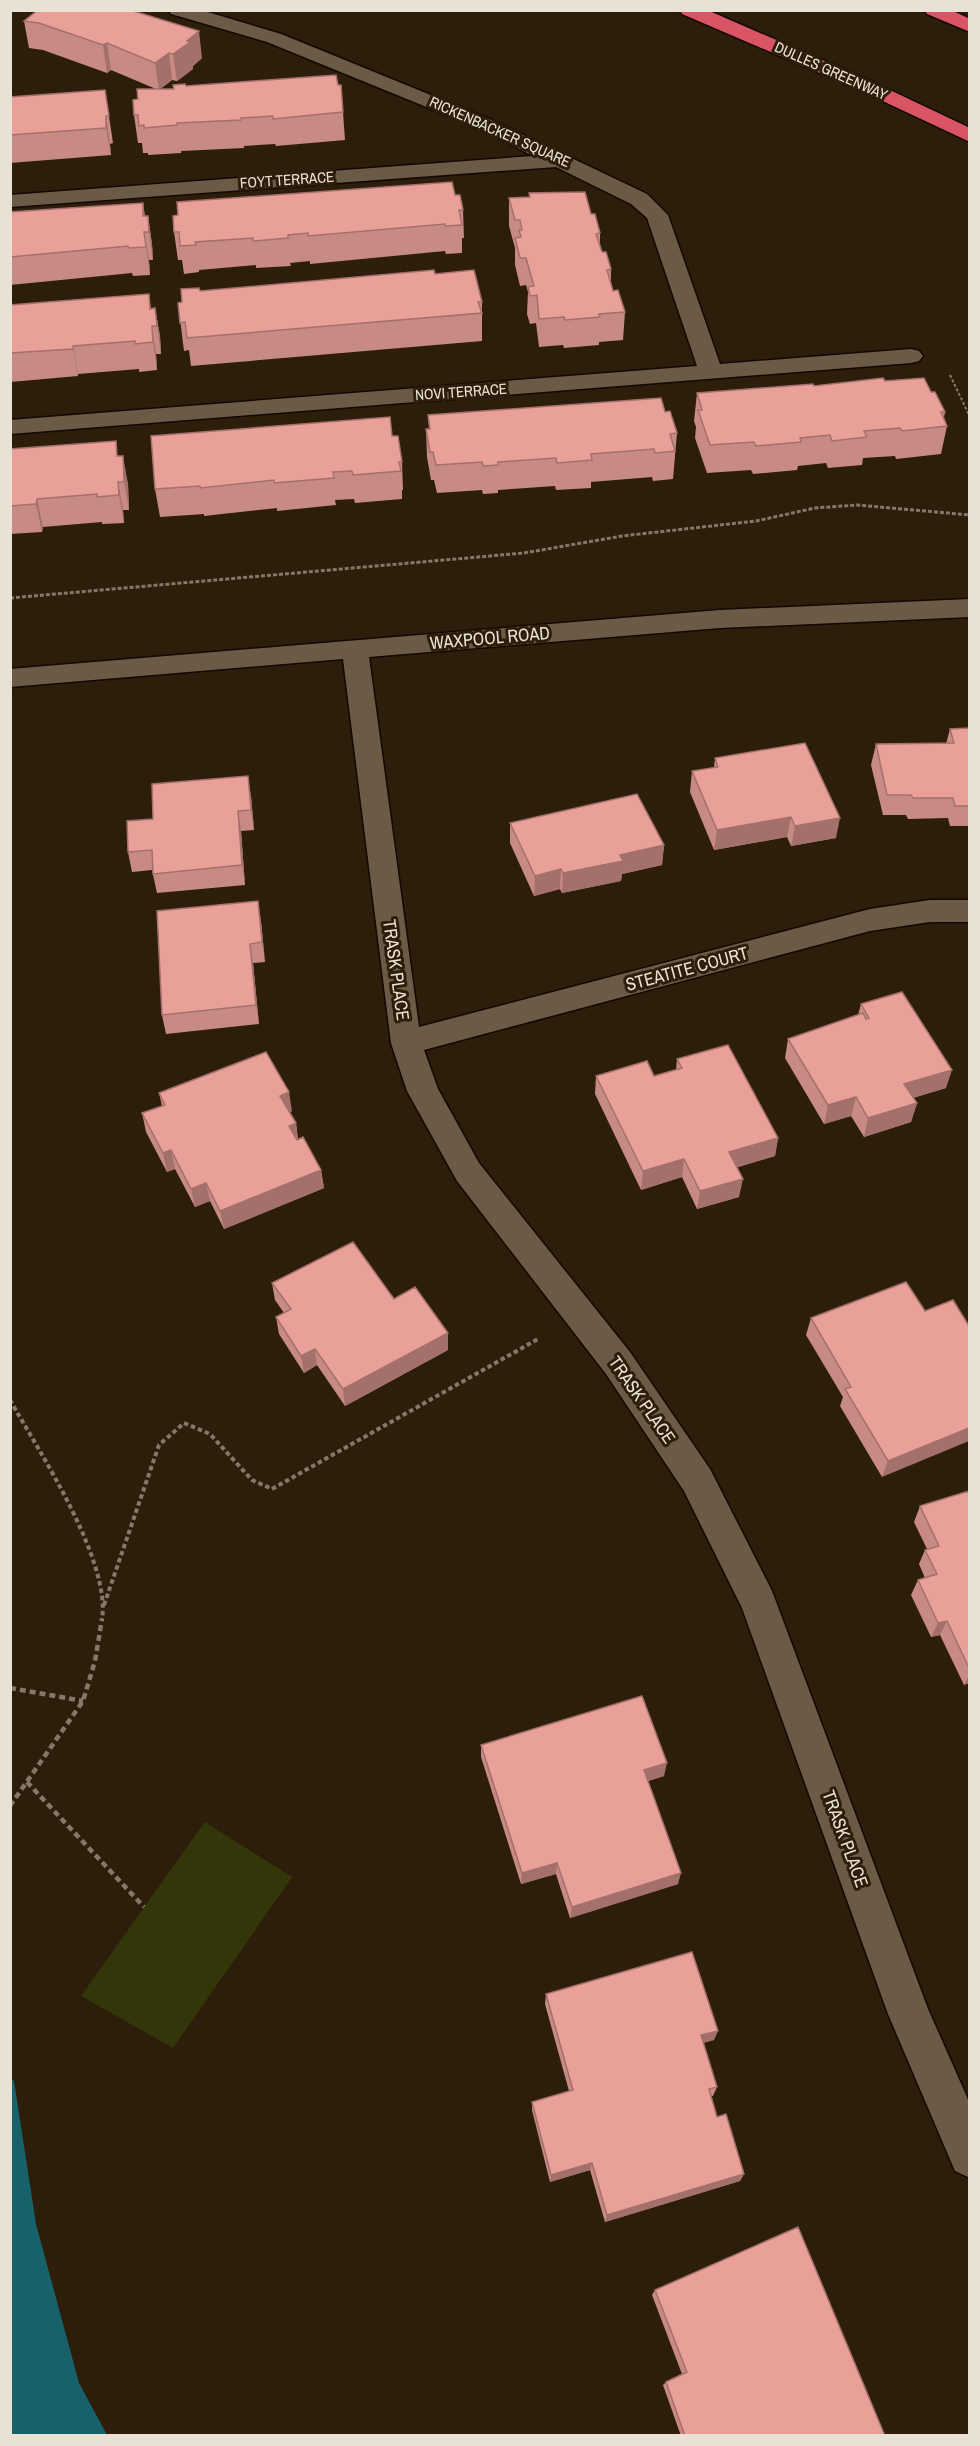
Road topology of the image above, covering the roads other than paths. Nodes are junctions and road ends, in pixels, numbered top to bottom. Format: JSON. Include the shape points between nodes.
{"nodes":[{"id":1,"x":178,"y":10,"type":"edge"},
{"id":2,"x":689,"y":10,"type":"edge"},
{"id":3,"x":934,"y":10,"type":"edge"},
{"id":4,"x":969,"y":26,"type":"edge"},
{"id":5,"x":969,"y":136,"type":"edge"},
{"id":6,"x":563,"y":160,"type":"junction"},
{"id":7,"x":10,"y":201,"type":"edge"},
{"id":8,"x":911,"y":356,"type":"dead end"},
{"id":9,"x":711,"y":372,"type":"junction"},
{"id":10,"x":10,"y":427,"type":"edge"},
{"id":11,"x":969,"y":608,"type":"edge"},
{"id":12,"x":355,"y":650,"type":"junction"},
{"id":13,"x":10,"y":678,"type":"edge"},
{"id":14,"x":969,"y":911,"type":"edge"},
{"id":15,"x":406,"y":1043,"type":"junction"},
{"id":16,"x":969,"y":2156,"type":"edge"}],
"edges":[{"from":1,"to":6,"type":"street","name":"RICKENBACKER SQUARE","via":[[274,38]]},
{"from":2,"to":5,"type":"highway","name":"DULLES GREENWAY","via":[[864,85]]},
{"from":3,"to":4,"type":"highway"},
{"from":6,"to":7,"type":"street","name":"FOYT TERRACE"},
{"from":6,"to":9,"type":"street","name":"RICKENBACKER SQUARE","via":[[639,199],[657,215]]},
{"from":8,"to":9,"type":"street","name":"NOVI TERRACE"},
{"from":9,"to":10,"type":"street","name":"NOVI TERRACE"},
{"from":11,"to":12,"type":"street","name":"WAXPOOL ROAD","via":[[720,619]]},
{"from":12,"to":13,"type":"street","name":"WAXPOOL ROAD"},
{"from":12,"to":15,"type":"street","name":"TRASK PLACE"},
{"from":14,"to":15,"type":"street","name":"STEATITE COURT","via":[[930,911],[870,920]]},
{"from":15,"to":16,"type":"street","name":"TRASK PLACE","via":[[423,1091],[468,1172],[618,1363],[697,1480],[759,1603],[909,2014]]}]}
